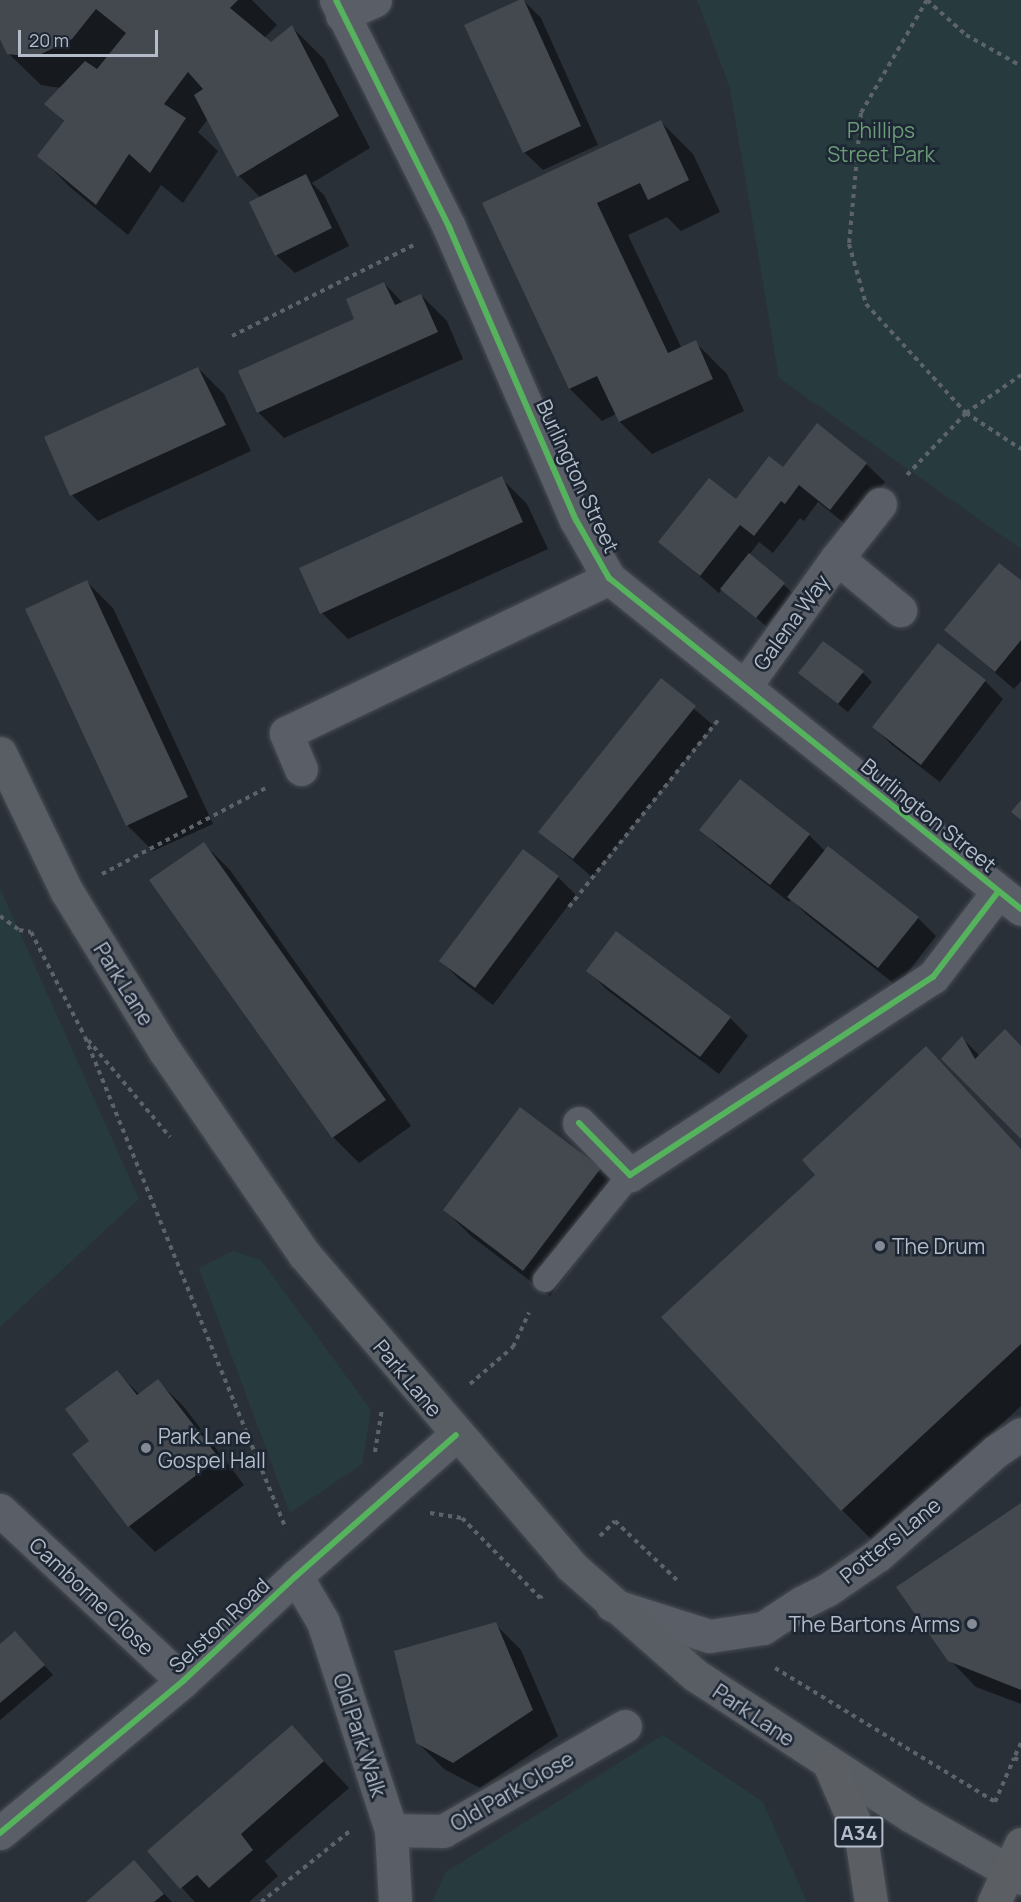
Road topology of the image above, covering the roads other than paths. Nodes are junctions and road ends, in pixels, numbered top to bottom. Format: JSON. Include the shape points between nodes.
{"nodes":[{"id":1,"x":375,"y":0,"type":"edge"},
{"id":2,"x":339,"y":7,"type":"edge"},
{"id":3,"x":880,"y":504,"type":"road end"},
{"id":4,"x":837,"y":558,"type":"junction"},
{"id":5,"x":609,"y":578,"type":"junction"},
{"id":6,"x":900,"y":610,"type":"dead end"},
{"id":7,"x":745,"y":687,"type":"junction"},
{"id":8,"x":0,"y":753,"type":"edge"},
{"id":9,"x":301,"y":769,"type":"road end"},
{"id":10,"x":1009,"y":900,"type":"edge"},
{"id":11,"x":579,"y":1123,"type":"dead end"},
{"id":12,"x":630,"y":1175,"type":"junction"},
{"id":13,"x":545,"y":1280,"type":"road end"},
{"id":14,"x":448,"y":1426,"type":"junction"},
{"id":15,"x":1021,"y":1434,"type":"edge"},
{"id":16,"x":0,"y":1510,"type":"edge"},
{"id":17,"x":296,"y":1576,"type":"junction"},
{"id":18,"x":611,"y":1604,"type":"junction"},
{"id":19,"x":183,"y":1681,"type":"junction"},
{"id":20,"x":625,"y":1726,"type":"dead end"},
{"id":21,"x":830,"y":1766,"type":"junction"},
{"id":22,"x":391,"y":1830,"type":"junction"},
{"id":23,"x":0,"y":1833,"type":"edge"},
{"id":24,"x":1017,"y":1865,"type":"edge"},
{"id":25,"x":395,"y":1902,"type":"edge"},
{"id":26,"x":871,"y":1902,"type":"edge"},
{"id":27,"x":994,"y":1902,"type":"edge"}],
"edges":[{"from":1,"to":2,"type":"street"},
{"from":2,"to":5,"type":"street","name":"Burlington Street","via":[[449,227],[576,520]]},
{"from":3,"to":4,"type":"street","name":"Galena Way"},
{"from":4,"to":6,"type":"street","name":"Galena Way"},
{"from":4,"to":7,"type":"street","name":"Galena Way"},
{"from":5,"to":7,"type":"street","name":"Burlington Street"},
{"from":5,"to":9,"type":"street","name":"Burlington Street","via":[[286,732]]},
{"from":7,"to":10,"type":"street","name":"Burlington Street"},
{"from":8,"to":14,"type":"main road","name":"Park Lane","via":[[67,892],[165,1051],[304,1254]]},
{"from":10,"to":12,"type":"street","name":"Burlington Street","via":[[933,977]]},
{"from":11,"to":12,"type":"street"},
{"from":12,"to":13,"type":"lane"},
{"from":14,"to":17,"type":"street","name":"Selston Road"},
{"from":14,"to":18,"type":"main road","name":"Park Lane","via":[[571,1566]]},
{"from":15,"to":18,"type":"street","name":"Potters Lane","via":[[996,1451],[878,1555],[763,1628],[709,1636]]},
{"from":16,"to":19,"type":"street","name":"Camborne Close"},
{"from":17,"to":19,"type":"street","name":"Selston Road"},
{"from":17,"to":22,"type":"street","name":"Old Park Walk","via":[[323,1622]]},
{"from":18,"to":21,"type":"main road","name":"Park Lane","via":[[694,1675]]},
{"from":19,"to":23,"type":"street","name":"Selston Road"},
{"from":20,"to":22,"type":"street","name":"Old Park Close","via":[[443,1831]]},
{"from":21,"to":24,"type":"main road","name":"Park Lane"},
{"from":21,"to":26,"type":"highway","number":"A34","via":[[861,1837]]},
{"from":22,"to":25,"type":"street","name":"Old Park Walk"},
{"from":24,"to":27,"type":"highway"}]}
